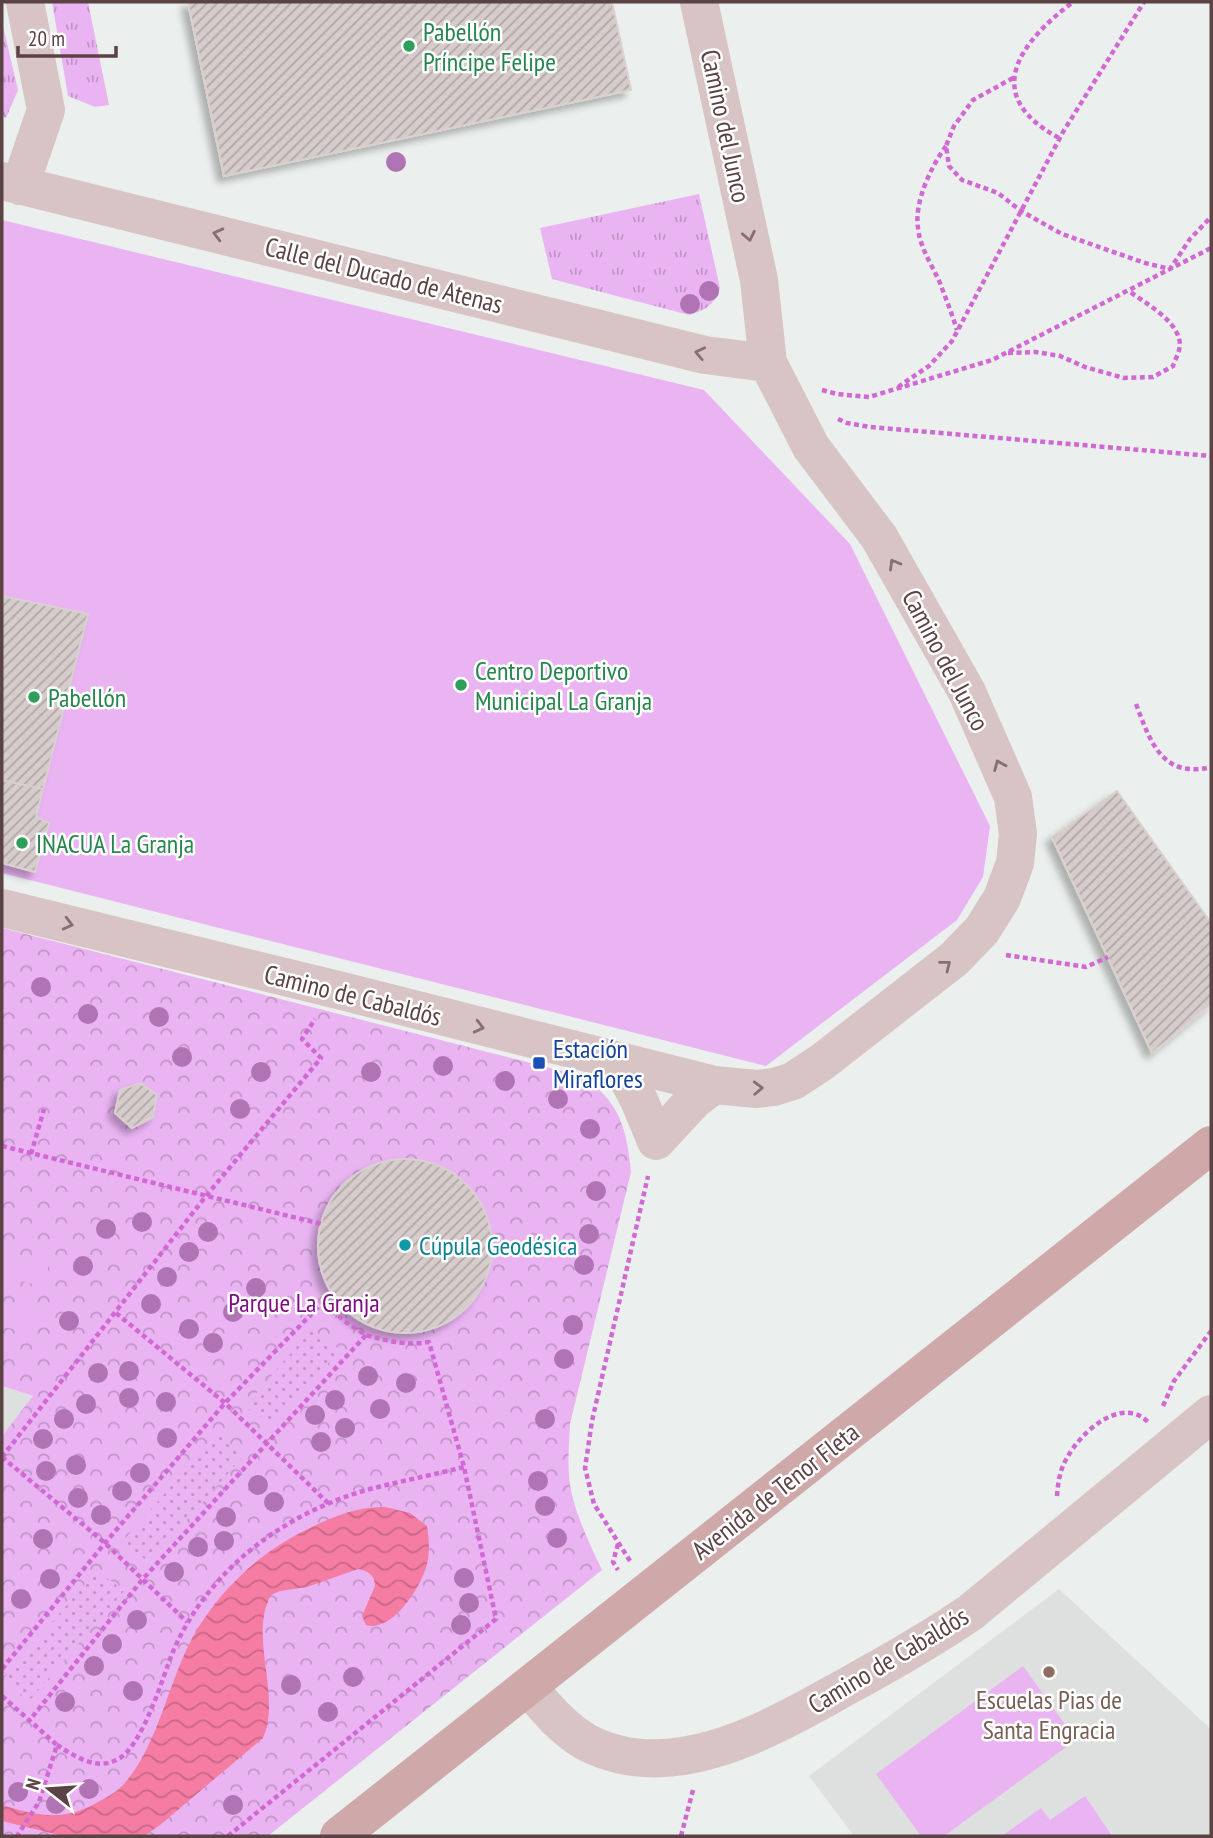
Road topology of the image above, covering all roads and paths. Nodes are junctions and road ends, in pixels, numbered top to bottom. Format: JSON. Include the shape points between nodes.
{"nodes":[{"id":1,"x":24,"y":2,"type":"edge"},
{"id":2,"x":699,"y":2,"type":"edge"},
{"id":3,"x":1073,"y":2,"type":"edge"},
{"id":4,"x":1144,"y":2,"type":"edge"},
{"id":5,"x":1013,"y":78,"type":"junction"},
{"id":6,"x":1059,"y":138,"type":"junction"},
{"id":7,"x":946,"y":146,"type":"junction"},
{"id":8,"x":11,"y":183,"type":"edge"},
{"id":9,"x":1021,"y":211,"type":"junction"},
{"id":10,"x":1211,"y":217,"type":"edge"},
{"id":11,"x":1211,"y":248,"type":"edge"},
{"id":12,"x":1170,"y":269,"type":"junction"},
{"id":13,"x":1129,"y":290,"type":"junction"},
{"id":14,"x":957,"y":331,"type":"junction"},
{"id":15,"x":1007,"y":353,"type":"junction"},
{"id":16,"x":768,"y":363,"type":"junction"},
{"id":17,"x":898,"y":387,"type":"junction"},
{"id":18,"x":818,"y":389,"type":"dead end"},
{"id":19,"x":827,"y":414,"type":"dead end"},
{"id":20,"x":1211,"y":456,"type":"edge"},
{"id":21,"x":1136,"y":704,"type":"dead end"},
{"id":22,"x":1211,"y":767,"type":"edge"},
{"id":23,"x":2,"y":908,"type":"edge"},
{"id":24,"x":1001,"y":955,"type":"dead end"},
{"id":25,"x":1108,"y":957,"type":"dead end"},
{"id":26,"x":334,"y":989,"type":"junction"},
{"id":27,"x":620,"y":1062,"type":"junction"},
{"id":28,"x":714,"y":1085,"type":"junction"},
{"id":29,"x":44,"y":1109,"type":"dead end"},
{"id":30,"x":656,"y":1141,"type":"junction"},
{"id":31,"x":1211,"y":1145,"type":"edge"},
{"id":32,"x":2,"y":1146,"type":"edge"},
{"id":33,"x":30,"y":1154,"type":"junction"},
{"id":34,"x":206,"y":1196,"type":"junction"},
{"id":35,"x":322,"y":1224,"type":"dead end"},
{"id":36,"x":116,"y":1313,"type":"junction"},
{"id":37,"x":1211,"y":1331,"type":"edge"},
{"id":38,"x":366,"y":1335,"type":"junction"},
{"id":39,"x":225,"y":1403,"type":"junction"},
{"id":40,"x":1211,"y":1415,"type":"edge"},
{"id":41,"x":267,"y":1442,"type":"junction"},
{"id":42,"x":1159,"y":1444,"type":"junction"},
{"id":43,"x":2,"y":1457,"type":"edge"},
{"id":44,"x":464,"y":1467,"type":"junction"},
{"id":45,"x":330,"y":1505,"type":"junction"},
{"id":46,"x":1068,"y":1531,"type":"junction"},
{"id":47,"x":105,"y":1543,"type":"junction"},
{"id":48,"x":618,"y":1545,"type":"junction"},
{"id":49,"x":635,"y":1569,"type":"dead end"},
{"id":50,"x":621,"y":1574,"type":"dead end"},
{"id":51,"x":142,"y":1580,"type":"junction"},
{"id":52,"x":187,"y":1622,"type":"junction"},
{"id":53,"x":2,"y":1669,"type":"edge"},
{"id":54,"x":528,"y":1687,"type":"junction"},
{"id":55,"x":2,"y":1696,"type":"edge"},
{"id":56,"x":29,"y":1721,"type":"junction"},
{"id":57,"x":57,"y":1745,"type":"junction"},
{"id":58,"x":698,"y":1753,"type":"junction"},
{"id":59,"x":17,"y":1836,"type":"edge"},
{"id":60,"x":228,"y":1836,"type":"edge"},
{"id":61,"x":339,"y":1836,"type":"edge"},
{"id":62,"x":681,"y":1836,"type":"edge"}],
"edges":[{"from":1,"to":8,"type":"street","via":[[46,110]]},
{"from":2,"to":16,"type":"street","name":"Camino del Junco","one_way":true,"via":[[759,280]]},
{"from":3,"to":5,"type":"path","via":[[1045,23],[1026,48]]},
{"from":4,"to":6,"type":"path"},
{"from":5,"to":6,"type":"path","via":[[1027,114]]},
{"from":5,"to":7,"type":"path","via":[[972,100]]},
{"from":6,"to":9,"type":"path"},
{"from":7,"to":9,"type":"path","via":[[949,166],[962,180],[998,193]]},
{"from":7,"to":14,"type":"path","via":[[929,174],[917,226]]},
{"from":16,"to":8,"type":"street","name":"Calle del Ducado de Atenas","one_way":true,"via":[[705,355]]},
{"from":9,"to":12,"type":"path","via":[[1062,234]]},
{"from":9,"to":14,"type":"path"},
{"from":10,"to":12,"type":"path"},
{"from":11,"to":12,"type":"path"},
{"from":12,"to":13,"type":"path"},
{"from":13,"to":15,"type":"path"},
{"from":13,"to":15,"type":"path","via":[[1173,327],[1180,345],[1173,366],[1153,377],[1124,378],[1037,352]]},
{"from":14,"to":17,"type":"path","via":[[929,366]]},
{"from":15,"to":17,"type":"path"},
{"from":28,"to":16,"type":"street","name":"Camino del Junco","one_way":true,"via":[[757,1089],[793,1081],[954,959],[982,930],[1002,898],[1018,846],[1013,797],[967,692],[878,537],[811,447]]},
{"from":17,"to":18,"type":"path","via":[[869,397]]},
{"from":19,"to":20,"type":"path","via":[[870,428]]},
{"from":21,"to":22,"type":"path","via":[[1157,751],[1170,763],[1183,768]]},
{"from":23,"to":26,"type":"street","name":"Camino de Cabaldós","one_way":true},
{"from":24,"to":25,"type":"path","via":[[1086,967]]},
{"from":26,"to":27,"type":"street","name":"Camino de Cabaldós","one_way":true},
{"from":26,"to":34,"type":"path","via":[[302,1039],[321,1058]]},
{"from":27,"to":28,"type":"street","name":"Camino del Junco"},
{"from":27,"to":30,"type":"street"},
{"from":28,"to":30,"type":"street"},
{"from":29,"to":33,"type":"path"},
{"from":30,"to":48,"type":"path","via":[[587,1446],[588,1486]]},
{"from":31,"to":54,"type":"main road","name":"Avenida de Tenor Fleta"},
{"from":32,"to":33,"type":"path"},
{"from":33,"to":34,"type":"path"},
{"from":34,"to":35,"type":"path"},
{"from":34,"to":36,"type":"path"},
{"from":36,"to":39,"type":"path"},
{"from":36,"to":43,"type":"path"},
{"from":37,"to":42,"type":"path","via":[[1174,1381],[1162,1408]]},
{"from":38,"to":39,"type":"path","via":[[324,1301]]},
{"from":38,"to":41,"type":"path"},
{"from":38,"to":44,"type":"path","via":[[414,1345],[429,1342]]},
{"from":39,"to":41,"type":"path"},
{"from":39,"to":47,"type":"path"},
{"from":40,"to":42,"type":"street","name":"Camino de Cabaldós"},
{"from":41,"to":45,"type":"path"},
{"from":41,"to":51,"type":"path"},
{"from":42,"to":46,"type":"street","name":"Camino de Cabaldós"},
{"from":42,"to":46,"type":"path","via":[[1141,1415],[1126,1411],[1085,1435],[1060,1474],[1058,1512]]},
{"from":43,"to":47,"type":"path"},
{"from":44,"to":45,"type":"path","via":[[368,1490]]},
{"from":44,"to":60,"type":"path","via":[[496,1619]]},
{"from":45,"to":52,"type":"path","via":[[281,1527],[253,1548],[223,1576]]},
{"from":46,"to":58,"type":"street","name":"Camino de Cabaldós","via":[[934,1637],[779,1723]]},
{"from":47,"to":51,"type":"path"},
{"from":47,"to":53,"type":"path"},
{"from":48,"to":49,"type":"path"},
{"from":48,"to":50,"type":"path","via":[[613,1562]]},
{"from":51,"to":52,"type":"path"},
{"from":51,"to":56,"type":"path"},
{"from":52,"to":57,"type":"path","via":[[136,1740],[122,1757],[91,1763]]},
{"from":54,"to":58,"type":"street","name":"Camino de Cabaldós","via":[[567,1729],[604,1749],[642,1758]]},
{"from":54,"to":61,"type":"main road","name":"Avenida de Tenor Fleta"},
{"from":55,"to":56,"type":"path"},
{"from":56,"to":57,"type":"path"},
{"from":57,"to":59,"type":"path","via":[[37,1807]]},
{"from":58,"to":62,"type":"path"}]}
